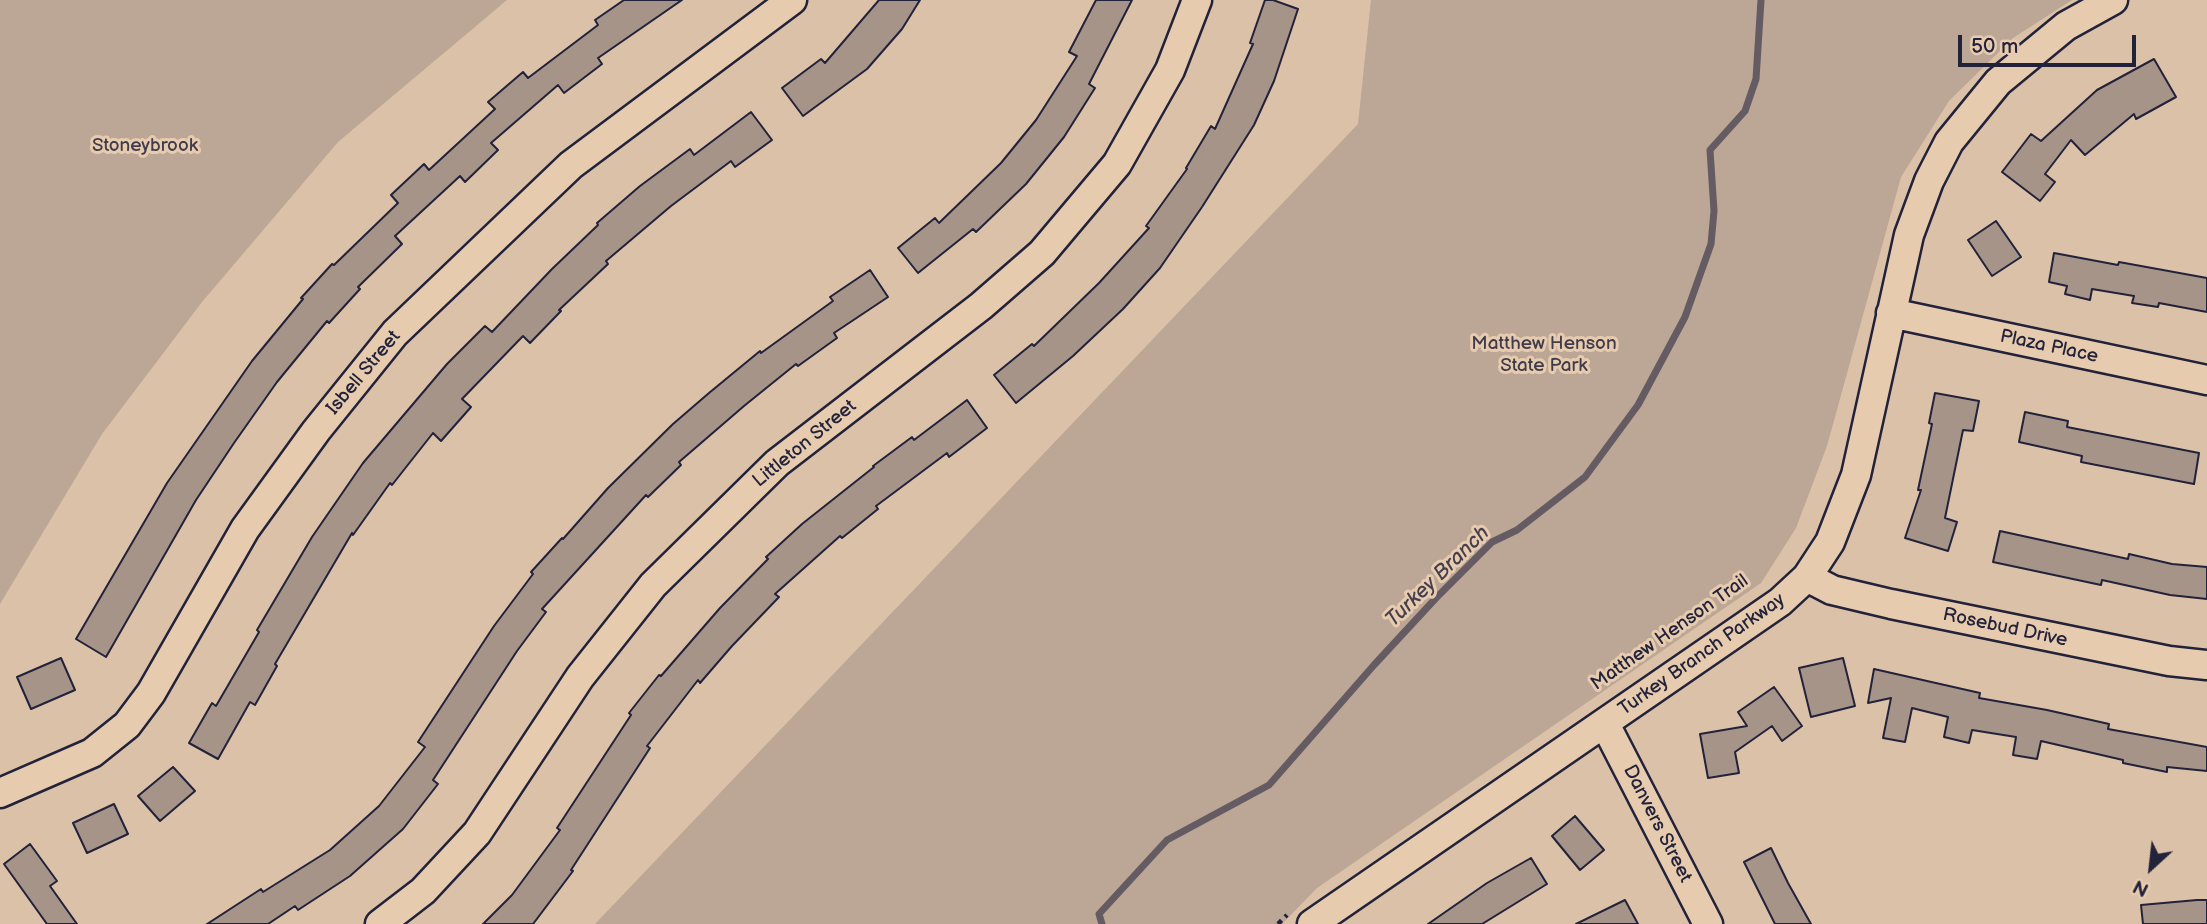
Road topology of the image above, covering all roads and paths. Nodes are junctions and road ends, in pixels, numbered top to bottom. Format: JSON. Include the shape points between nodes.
{"nodes":[{"id":1,"x":793,"y":0,"type":"edge"},
{"id":2,"x":1197,"y":0,"type":"edge"},
{"id":3,"x":2113,"y":0,"type":"edge"},
{"id":4,"x":1891,"y":313,"type":"junction"},
{"id":5,"x":2207,"y":380,"type":"edge"},
{"id":6,"x":1807,"y":577,"type":"junction"},
{"id":7,"x":2207,"y":665,"type":"edge"},
{"id":8,"x":1605,"y":724,"type":"junction"},
{"id":9,"x":0,"y":793,"type":"edge"},
{"id":10,"x":1301,"y":918,"type":"edge"},
{"id":11,"x":380,"y":924,"type":"edge"},
{"id":12,"x":1278,"y":924,"type":"edge"},
{"id":13,"x":1708,"y":924,"type":"edge"}],
"edges":[{"from":1,"to":9,"type":"street","name":"Isbell Street","via":[[571,165],[395,333],[245,528],[151,693],[127,725],[92,752]]},
{"from":2,"to":11,"type":"street","name":"Littleton Street","via":[[1170,69],[1117,164],[1042,253],[981,306],[776,463],[653,585],[580,677],[477,833],[423,891]]},
{"from":3,"to":4,"type":"street","name":"Turkey Branch Parkway","via":[[2066,26],[1998,82],[1949,142],[1909,235]]},
{"from":4,"to":5,"type":"street","name":"Plaza Place"},
{"from":4,"to":6,"type":"street","name":"Turkey Branch Parkway","via":[[1856,475],[1830,541]]},
{"from":6,"to":7,"type":"street","name":"Rosebud Drive","via":[[1832,590],[1891,604]]},
{"from":6,"to":8,"type":"street","name":"Turkey Branch Parkway","via":[[1780,603]]},
{"from":8,"to":10,"type":"street","name":"Turkey Branch Parkway"},
{"from":8,"to":13,"type":"street","name":"Danvers Street"},
{"from":10,"to":12,"type":"path"}]}
